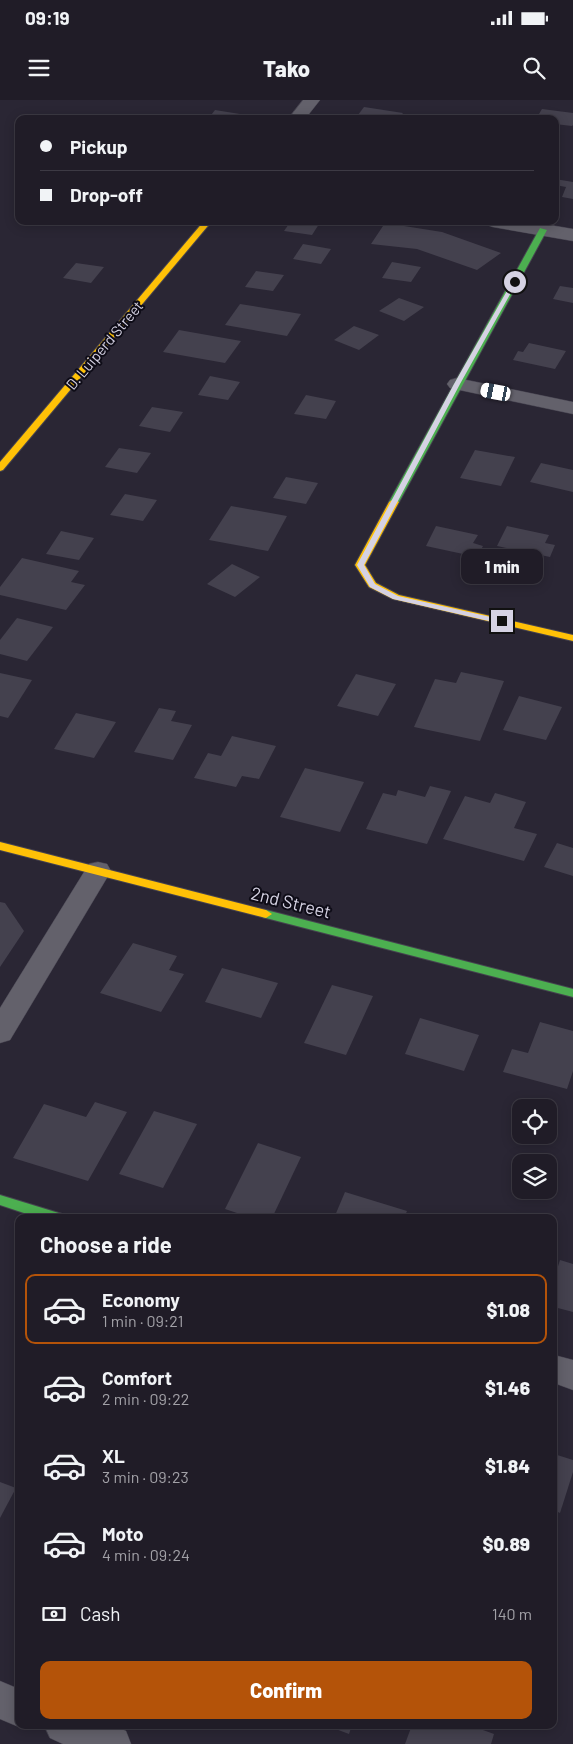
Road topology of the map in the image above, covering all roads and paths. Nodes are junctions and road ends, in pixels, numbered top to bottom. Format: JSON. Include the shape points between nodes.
{"nodes":[{"id":1,"x":312,"y":100,"type":"edge"},
{"id":2,"x":299,"y":115,"type":"edge"},
{"id":3,"x":205,"y":225,"type":"edge"},
{"id":4,"x":516,"y":225,"type":"edge"},
{"id":5,"x":544,"y":230,"type":"junction"},
{"id":6,"x":573,"y":236,"type":"edge"},
{"id":7,"x":457,"y":384,"type":"junction"},
{"id":8,"x":573,"y":408,"type":"edge"},
{"id":9,"x":0,"y":468,"type":"edge"},
{"id":10,"x":573,"y":638,"type":"edge"},
{"id":11,"x":0,"y":846,"type":"edge"},
{"id":12,"x":98,"y":871,"type":"junction"},
{"id":13,"x":573,"y":993,"type":"edge"},
{"id":14,"x":0,"y":1032,"type":"edge"},
{"id":15,"x":0,"y":1200,"type":"edge"},
{"id":16,"x":44,"y":1214,"type":"edge"},
{"id":17,"x":557,"y":1370,"type":"edge"},
{"id":18,"x":573,"y":1375,"type":"edge"},
{"id":19,"x":0,"y":1700,"type":"edge"},
{"id":20,"x":15,"y":1706,"type":"edge"},
{"id":21,"x":73,"y":1729,"type":"edge"},
{"id":22,"x":112,"y":1744,"type":"edge"}],
"edges":[{"from":1,"to":2,"type":"street"},
{"from":3,"to":9,"type":"street","name":"D. Luiperd Street"},
{"from":4,"to":5,"type":"street"},
{"from":5,"to":6,"type":"street"},
{"from":5,"to":7,"type":"street"},
{"from":7,"to":8,"type":"street"},
{"from":7,"to":10,"type":"street","via":[[360,565],[372,585],[396,597]]},
{"from":11,"to":12,"type":"street","name":"2nd Street"},
{"from":12,"to":13,"type":"street","name":"2nd Street"},
{"from":12,"to":14,"type":"street"},
{"from":15,"to":16,"type":"street"},
{"from":17,"to":18,"type":"street"},
{"from":19,"to":20,"type":"street"},
{"from":21,"to":22,"type":"street"}]}
